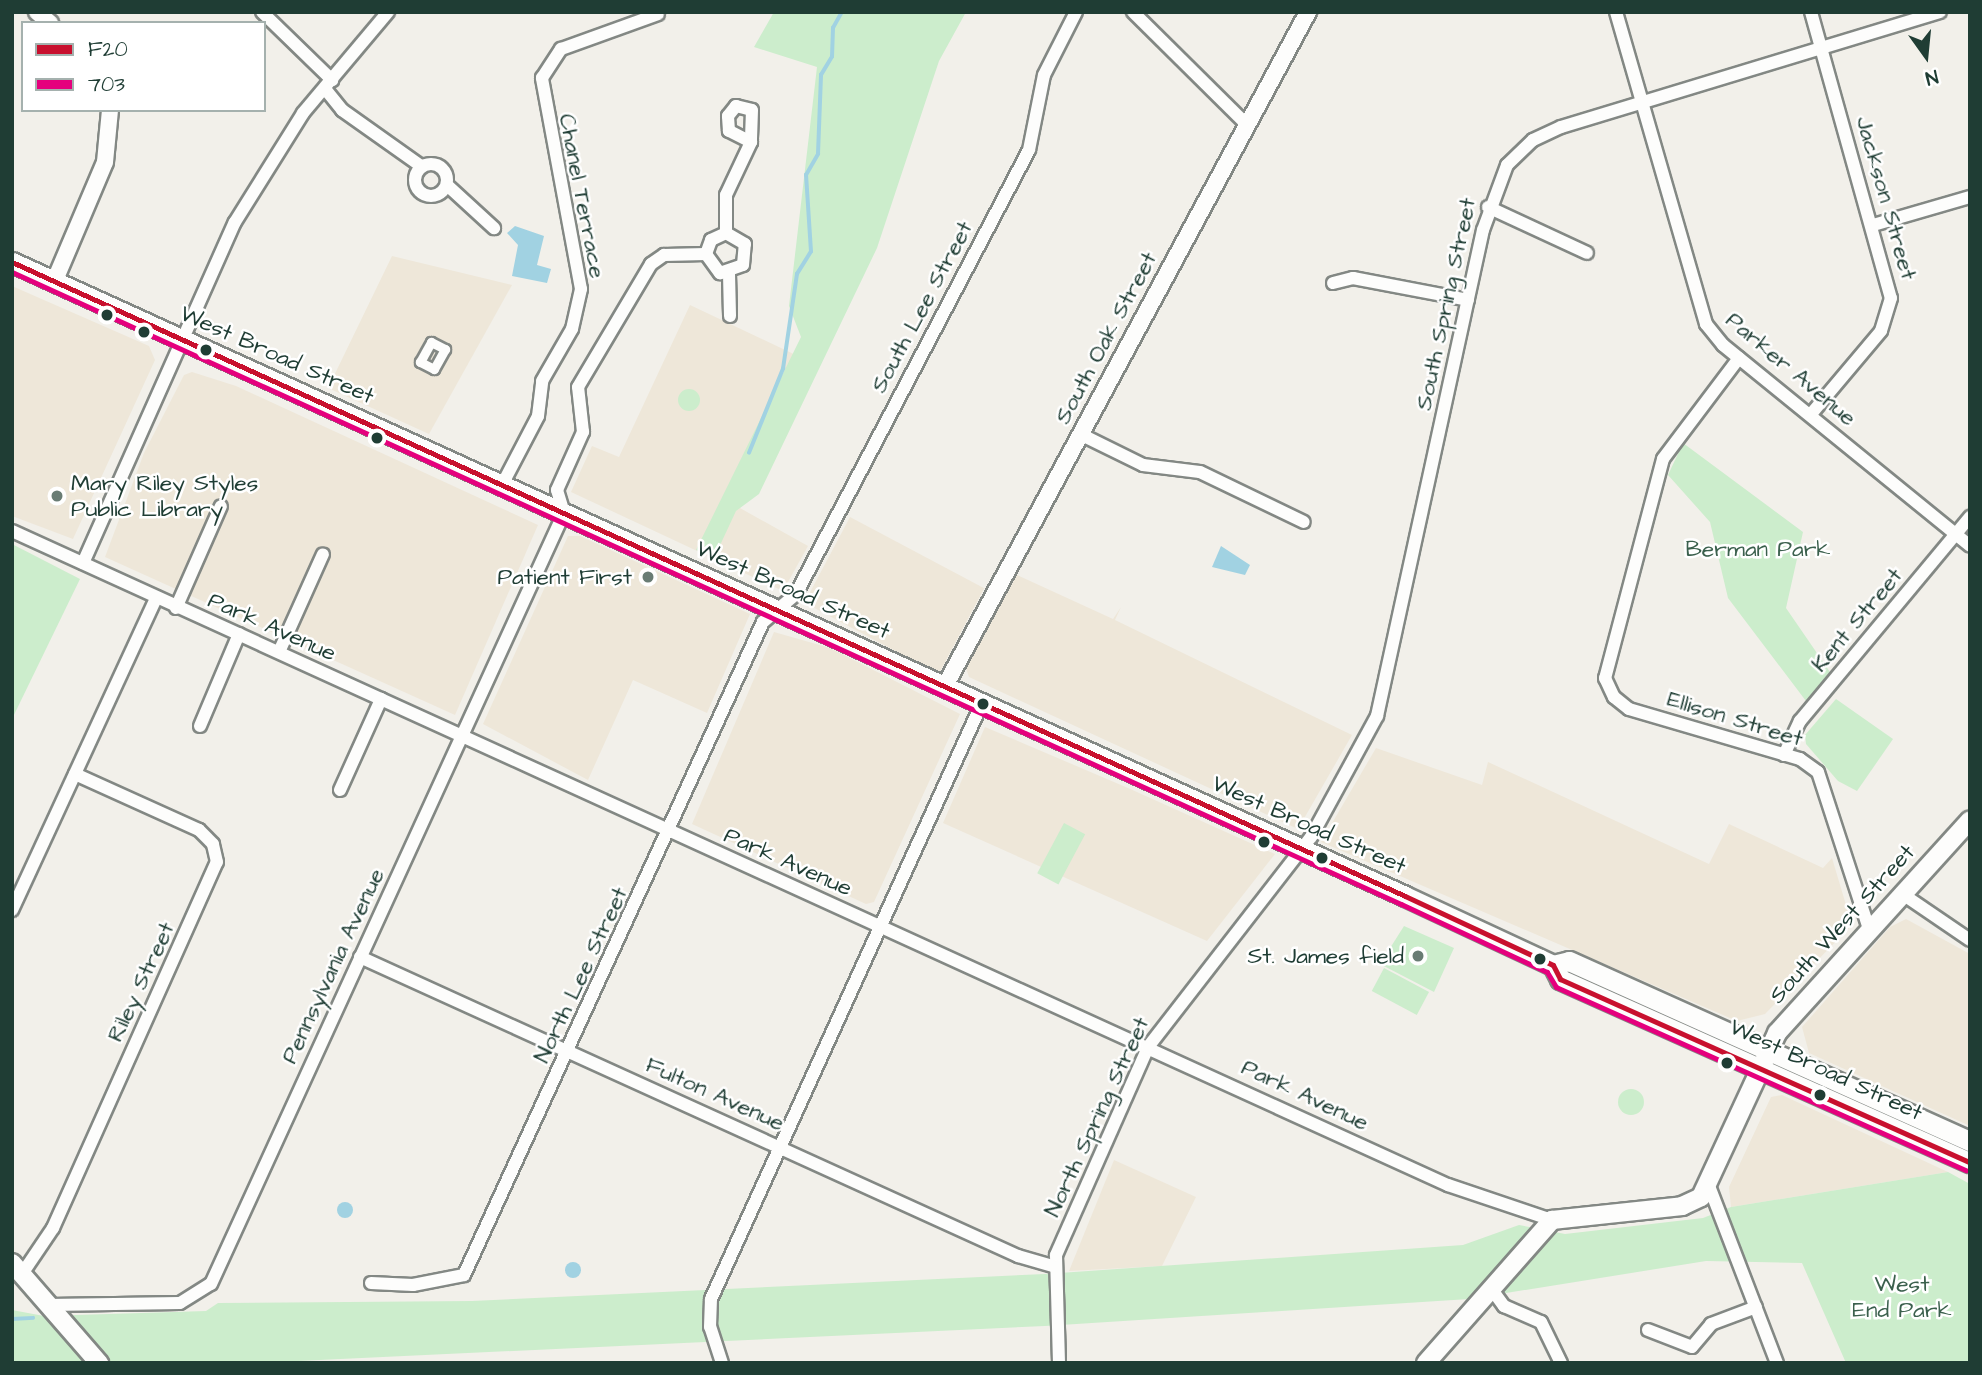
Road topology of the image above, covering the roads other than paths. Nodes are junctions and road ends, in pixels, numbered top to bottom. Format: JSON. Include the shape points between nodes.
{"nodes":[{"id":1,"x":262,"y":12,"type":"edge"},
{"id":2,"x":388,"y":12,"type":"edge"},
{"id":3,"x":1076,"y":12,"type":"edge"},
{"id":4,"x":1133,"y":12,"type":"edge"},
{"id":5,"x":1616,"y":12,"type":"edge"},
{"id":6,"x":1811,"y":12,"type":"edge"},
{"id":7,"x":1940,"y":12,"type":"edge"},
{"id":8,"x":658,"y":14,"type":"edge"},
{"id":9,"x":1305,"y":18,"type":"edge"},
{"id":10,"x":1821,"y":46,"type":"junction"},
{"id":11,"x":329,"y":85,"type":"junction"},
{"id":12,"x":1641,"y":102,"type":"junction"},
{"id":13,"x":110,"y":112,"type":"edge"},
{"id":14,"x":1247,"y":125,"type":"junction"},
{"id":15,"x":751,"y":142,"type":"dead end"},
{"id":16,"x":421,"y":166,"type":"junction"},
{"id":17,"x":447,"y":185,"type":"junction"},
{"id":18,"x":1970,"y":197,"type":"edge"},
{"id":19,"x":1488,"y":206,"type":"junction"},
{"id":20,"x":1873,"y":225,"type":"junction"},
{"id":21,"x":494,"y":228,"type":"dead end"},
{"id":22,"x":726,"y":233,"type":"junction"},
{"id":23,"x":1587,"y":253,"type":"dead end"},
{"id":24,"x":706,"y":254,"type":"junction"},
{"id":25,"x":12,"y":262,"type":"edge"},
{"id":26,"x":729,"y":274,"type":"junction"},
{"id":27,"x":55,"y":280,"type":"junction"},
{"id":28,"x":1333,"y":283,"type":"dead end"},
{"id":29,"x":1468,"y":300,"type":"junction"},
{"id":30,"x":730,"y":316,"type":"dead end"},
{"id":31,"x":181,"y":338,"type":"junction"},
{"id":32,"x":1739,"y":358,"type":"junction"},
{"id":33,"x":1811,"y":414,"type":"junction"},
{"id":34,"x":1080,"y":433,"type":"junction"},
{"id":35,"x":502,"y":485,"type":"junction"},
{"id":36,"x":221,"y":506,"type":"dead end"},
{"id":37,"x":564,"y":513,"type":"junction"},
{"id":38,"x":1970,"y":517,"type":"edge"},
{"id":39,"x":1304,"y":522,"type":"dead end"},
{"id":40,"x":12,"y":531,"type":"edge"},
{"id":41,"x":1955,"y":534,"type":"junction"},
{"id":42,"x":1970,"y":547,"type":"edge"},
{"id":43,"x":323,"y":554,"type":"dead end"},
{"id":44,"x":83,"y":563,"type":"junction"},
{"id":45,"x":156,"y":599,"type":"junction"},
{"id":46,"x":176,"y":608,"type":"junction"},
{"id":47,"x":778,"y":610,"type":"junction"},
{"id":48,"x":239,"y":634,"type":"junction"},
{"id":49,"x":279,"y":652,"type":"junction"},
{"id":50,"x":944,"y":686,"type":"junction"},
{"id":51,"x":382,"y":699,"type":"junction"},
{"id":52,"x":982,"y":702,"type":"junction"},
{"id":53,"x":200,"y":726,"type":"dead end"},
{"id":54,"x":460,"y":739,"type":"junction"},
{"id":55,"x":1784,"y":755,"type":"junction"},
{"id":56,"x":75,"y":774,"type":"junction"},
{"id":57,"x":340,"y":790,"type":"dead end"},
{"id":58,"x":1970,"y":820,"type":"edge"},
{"id":59,"x":670,"y":832,"type":"junction"},
{"id":60,"x":1300,"y":849,"type":"junction"},
{"id":61,"x":1902,"y":893,"type":"junction"},
{"id":62,"x":12,"y":910,"type":"edge"},
{"id":63,"x":880,"y":926,"type":"junction"},
{"id":64,"x":1869,"y":929,"type":"junction"},
{"id":65,"x":1970,"y":940,"type":"edge"},
{"id":66,"x":360,"y":957,"type":"junction"},
{"id":67,"x":1148,"y":1047,"type":"junction"},
{"id":68,"x":571,"y":1052,"type":"junction"},
{"id":69,"x":1765,"y":1059,"type":"junction"},
{"id":70,"x":1970,"y":1141,"type":"edge"},
{"id":71,"x":779,"y":1146,"type":"junction"},
{"id":72,"x":1970,"y":1163,"type":"edge"},
{"id":73,"x":1709,"y":1186,"type":"junction"},
{"id":74,"x":1552,"y":1220,"type":"junction"},
{"id":75,"x":1053,"y":1266,"type":"junction"},
{"id":76,"x":17,"y":1269,"type":"edge"},
{"id":77,"x":371,"y":1283,"type":"dead end"},
{"id":78,"x":1493,"y":1291,"type":"junction"},
{"id":79,"x":49,"y":1305,"type":"junction"},
{"id":80,"x":1756,"y":1307,"type":"junction"},
{"id":81,"x":1648,"y":1330,"type":"dead end"},
{"id":82,"x":99,"y":1363,"type":"edge"},
{"id":83,"x":722,"y":1363,"type":"edge"},
{"id":84,"x":1059,"y":1363,"type":"edge"},
{"id":85,"x":1426,"y":1363,"type":"edge"},
{"id":86,"x":1561,"y":1363,"type":"edge"},
{"id":87,"x":1777,"y":1363,"type":"edge"}],
"edges":[{"from":1,"to":11,"type":"street"},
{"from":2,"to":11,"type":"street"},
{"from":3,"to":47,"type":"street","name":"South Lee Street","via":[[1044,75],[1029,150],[796,594]]},
{"from":4,"to":14,"type":"street"},
{"from":5,"to":12,"type":"street","name":"Parker Avenue"},
{"from":6,"to":10,"type":"street","name":"Jackson Street"},
{"from":7,"to":10,"type":"street","name":"South Spring Street"},
{"from":8,"to":35,"type":"street","name":"Chanel Terrace","via":[[561,49],[542,78],[581,289],[572,329],[542,381],[538,416]]},
{"from":9,"to":14,"type":"street","name":"South Oak Street"},
{"from":10,"to":12,"type":"street","name":"South Spring Street"},
{"from":10,"to":20,"type":"street","name":"Jackson Street"},
{"from":11,"to":16,"type":"street","via":[[342,110]]},
{"from":11,"to":31,"type":"street","via":[[303,113],[235,222]]},
{"from":12,"to":19,"type":"street","name":"South Spring Street","via":[[1533,140],[1507,165]]},
{"from":12,"to":32,"type":"street","name":"Parker Avenue","via":[[1699,309],[1716,338]]},
{"from":13,"to":27,"type":"street","via":[[105,162]]},
{"from":14,"to":34,"type":"street","name":"South Oak Street"},
{"from":15,"to":22,"type":"street","via":[[726,195]]},
{"from":16,"to":17,"type":"street","via":[[443,167]]},
{"from":16,"to":17,"type":"street","via":[[415,184],[423,193],[438,194]]},
{"from":17,"to":21,"type":"street"},
{"from":18,"to":20,"type":"street"},
{"from":19,"to":23,"type":"street","via":[[1556,244]]},
{"from":19,"to":29,"type":"street","name":"South Spring Street"},
{"from":20,"to":33,"type":"street","name":"Jackson Street","via":[[1890,284],[1890,311],[1881,331]]},
{"from":22,"to":24,"type":"street","via":[[711,240]]},
{"from":22,"to":26,"type":"street","via":[[741,239],[747,252],[743,265]]},
{"from":24,"to":26,"type":"street","via":[[714,270]]},
{"from":24,"to":37,"type":"street","via":[[664,256],[651,264],[578,387],[583,432],[557,490]]},
{"from":25,"to":27,"type":"main road","name":"West Broad Street"},
{"from":26,"to":30,"type":"street"},
{"from":27,"to":31,"type":"main road","name":"West Broad Street"},
{"from":28,"to":29,"type":"street","via":[[1353,278]]},
{"from":29,"to":60,"type":"street","name":"South Spring Street","via":[[1385,692],[1367,739]]},
{"from":31,"to":35,"type":"main road","name":"West Broad Street"},
{"from":31,"to":44,"type":"street"},
{"from":32,"to":33,"type":"street","name":"Parker Avenue"},
{"from":32,"to":55,"type":"street","name":"Ellison Street","via":[[1667,451],[1604,667],[1608,688],[1620,704]]},
{"from":33,"to":41,"type":"street","name":"Parker Avenue"},
{"from":34,"to":39,"type":"street","via":[[1143,465],[1200,471]]},
{"from":34,"to":50,"type":"street","name":"South Oak Street"},
{"from":35,"to":37,"type":"main road","name":"West Broad Street"},
{"from":36,"to":46,"type":"street"},
{"from":37,"to":47,"type":"main road","name":"West Broad Street"},
{"from":37,"to":54,"type":"street","name":"Pennsylvania Avenue"},
{"from":38,"to":41,"type":"street","name":"Kent Street"},
{"from":40,"to":44,"type":"street","name":"Park Avenue"},
{"from":41,"to":42,"type":"street","name":"Parker Avenue"},
{"from":41,"to":55,"type":"street","name":"Kent Street","via":[[1800,721]]},
{"from":43,"to":49,"type":"street"},
{"from":44,"to":45,"type":"street","name":"Park Avenue"},
{"from":45,"to":46,"type":"street","name":"Park Avenue"},
{"from":45,"to":56,"type":"street"},
{"from":46,"to":48,"type":"street","name":"Park Avenue"},
{"from":47,"to":50,"type":"main road","name":"West Broad Street"},
{"from":47,"to":59,"type":"street","name":"North Lee Street","via":[[763,622]]},
{"from":48,"to":49,"type":"street","name":"Park Avenue"},
{"from":48,"to":53,"type":"street"},
{"from":49,"to":51,"type":"street","name":"Park Avenue"},
{"from":50,"to":52,"type":"main road","name":"West Broad Street"},
{"from":51,"to":54,"type":"street","name":"Park Avenue"},
{"from":51,"to":57,"type":"street"},
{"from":52,"to":60,"type":"main road","name":"West Broad Street"},
{"from":52,"to":63,"type":"street"},
{"from":54,"to":59,"type":"street","name":"Park Avenue"},
{"from":54,"to":66,"type":"street","name":"Pennsylvania Avenue"},
{"from":55,"to":64,"type":"street","name":"Ellison Street","via":[[1810,764],[1824,781]]},
{"from":56,"to":62,"type":"street"},
{"from":56,"to":76,"type":"street","name":"Riley Street","via":[[199,830],[213,844],[217,862],[53,1228]]},
{"from":58,"to":61,"type":"main road","name":"South West Street"},
{"from":59,"to":63,"type":"street","name":"Park Avenue"},
{"from":59,"to":68,"type":"street","name":"North Lee Street"},
{"from":60,"to":67,"type":"street","name":"North Spring Street"},
{"from":60,"to":69,"type":"main road","name":"West Broad Street","via":[[1553,965],[1560,979]]},
{"from":61,"to":64,"type":"main road","name":"South West Street"},
{"from":61,"to":65,"type":"street"},
{"from":63,"to":67,"type":"street","name":"Park Avenue"},
{"from":63,"to":71,"type":"street"},
{"from":64,"to":69,"type":"main road","name":"South West Street"},
{"from":66,"to":68,"type":"street","name":"Fulton Avenue"},
{"from":66,"to":79,"type":"street","name":"Pennsylvania Avenue","via":[[204,1293],[180,1303]]},
{"from":67,"to":74,"type":"street","name":"Park Avenue","via":[[1448,1185]]},
{"from":67,"to":75,"type":"street","name":"North Spring Street"},
{"from":68,"to":71,"type":"street","name":"Fulton Avenue"},
{"from":68,"to":77,"type":"street","name":"North Lee Street","via":[[464,1275],[413,1285]]},
{"from":69,"to":70,"type":"main road","name":"West Broad Street"},
{"from":69,"to":72,"type":"main road","name":"West Broad Street"},
{"from":69,"to":73,"type":"main road","name":"South West Street"},
{"from":71,"to":75,"type":"street","name":"Fulton Avenue"},
{"from":71,"to":83,"type":"street","via":[[711,1299],[709,1321]]},
{"from":73,"to":74,"type":"main road","via":[[1682,1206]]},
{"from":73,"to":80,"type":"street"},
{"from":74,"to":78,"type":"main road"},
{"from":75,"to":84,"type":"street","name":"North Spring Street"},
{"from":76,"to":79,"type":"main road"},
{"from":78,"to":85,"type":"main road"},
{"from":78,"to":86,"type":"street","via":[[1504,1306],[1541,1322]]},
{"from":79,"to":82,"type":"main road"},
{"from":80,"to":81,"type":"street","via":[[1711,1324],[1692,1347]]},
{"from":80,"to":87,"type":"street"}]}
